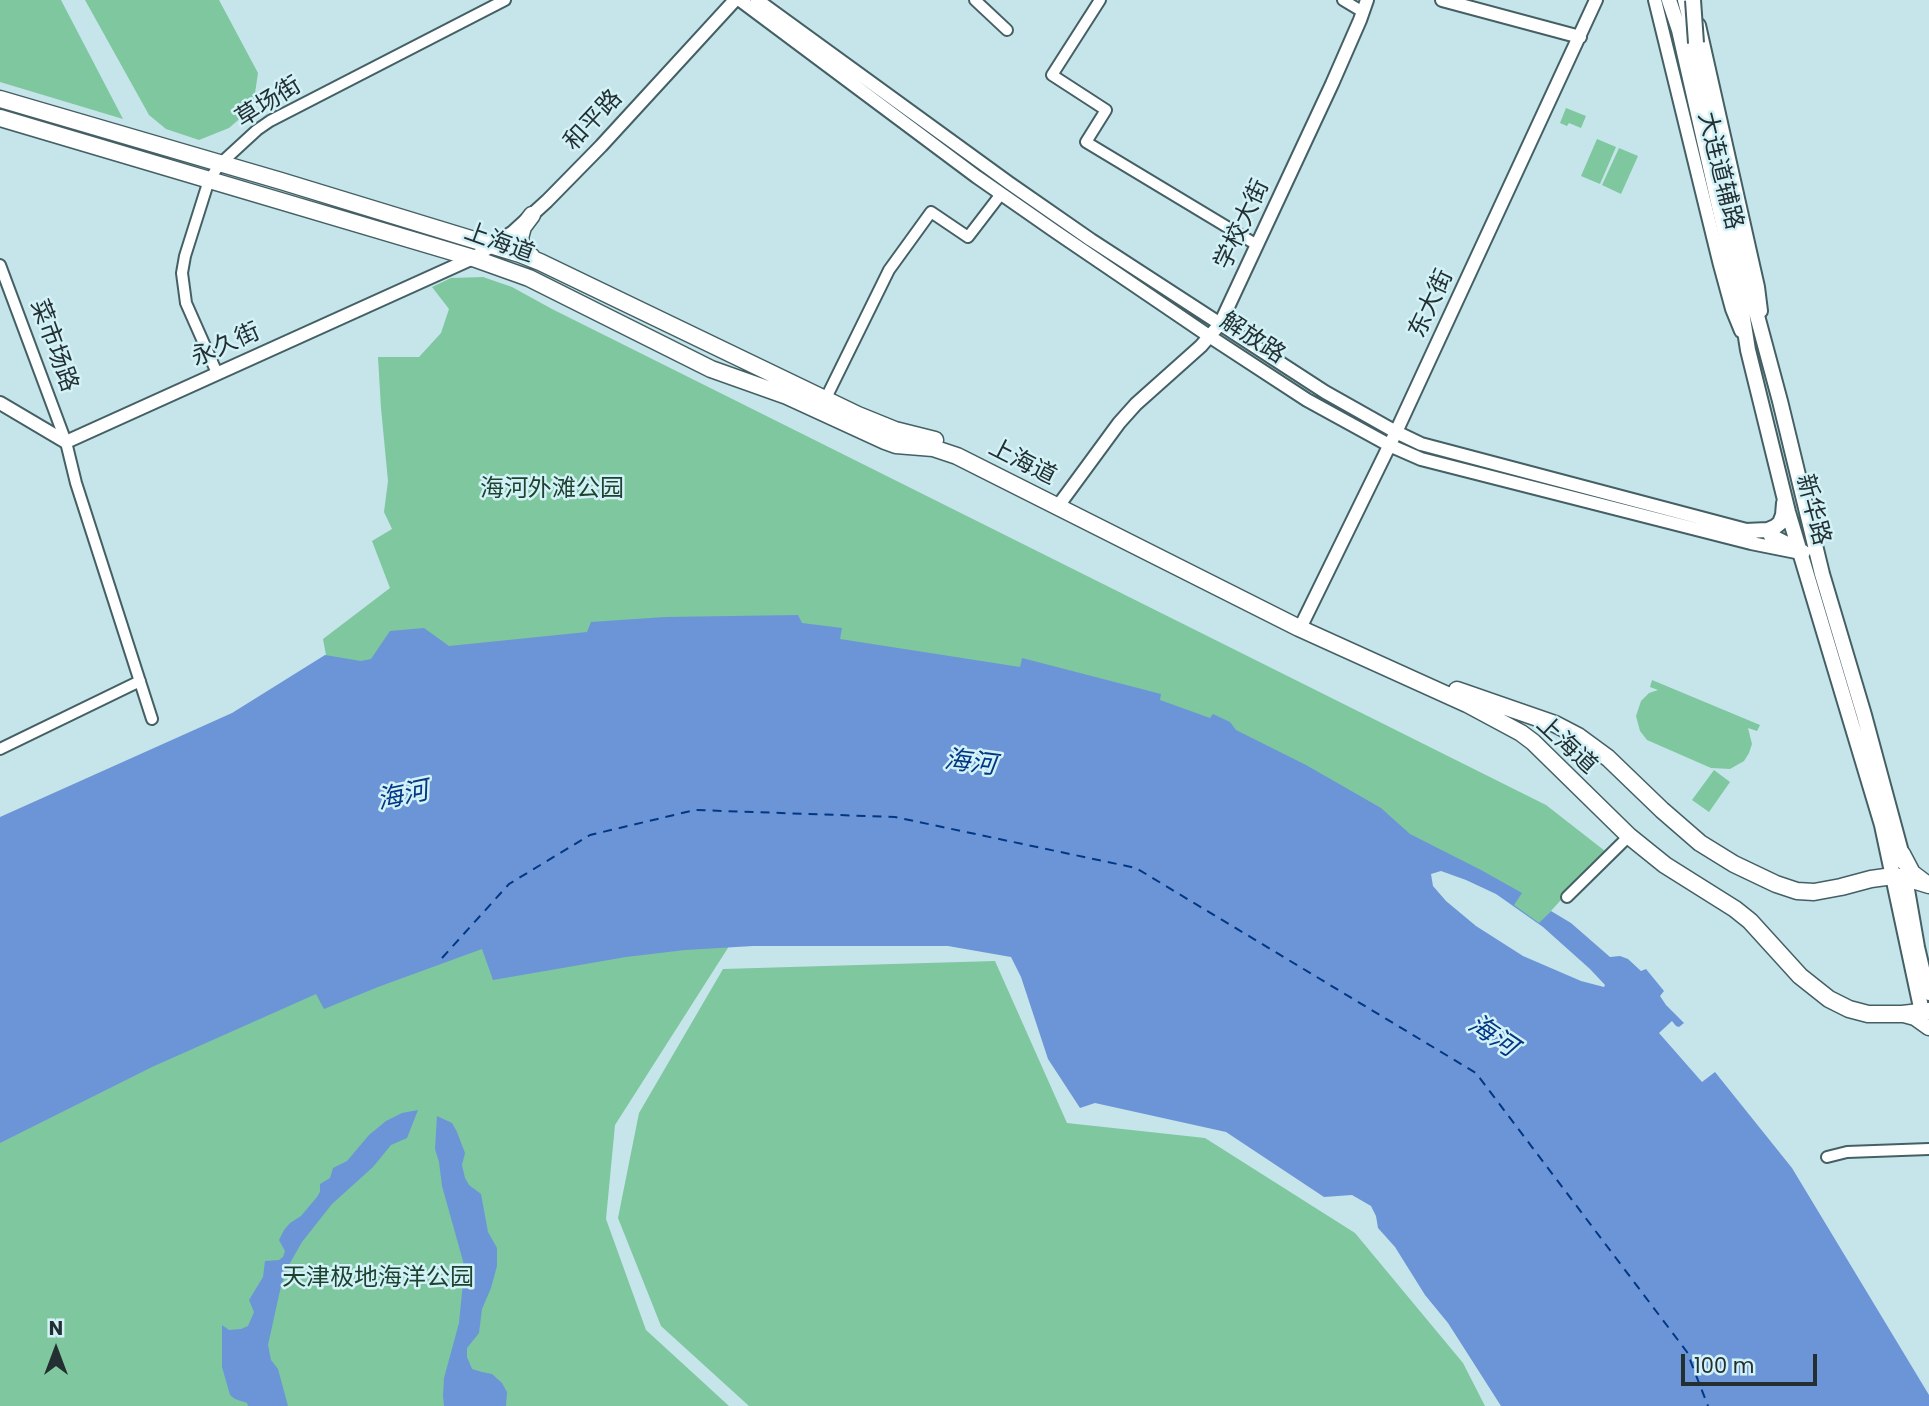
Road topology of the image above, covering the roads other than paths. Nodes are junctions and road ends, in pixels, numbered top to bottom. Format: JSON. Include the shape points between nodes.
{"nodes":[{"id":1,"x":505,"y":0,"type":"edge"},
{"id":2,"x":729,"y":0,"type":"edge"},
{"id":3,"x":738,"y":0,"type":"edge"},
{"id":4,"x":757,"y":0,"type":"edge"},
{"id":5,"x":975,"y":0,"type":"edge"},
{"id":6,"x":1100,"y":0,"type":"edge"},
{"id":7,"x":1343,"y":0,"type":"edge"},
{"id":8,"x":1442,"y":0,"type":"edge"},
{"id":9,"x":1596,"y":0,"type":"edge"},
{"id":10,"x":1655,"y":0,"type":"edge"},
{"id":11,"x":1669,"y":0,"type":"edge"},
{"id":12,"x":1685,"y":0,"type":"edge"},
{"id":13,"x":1693,"y":0,"type":"edge"},
{"id":14,"x":1365,"y":5,"type":"edge"},
{"id":15,"x":723,"y":13,"type":"junction"},
{"id":16,"x":1007,"y":30,"type":"dead end"},
{"id":17,"x":1580,"y":37,"type":"junction"},
{"id":18,"x":1696,"y":43,"type":"junction"},
{"id":19,"x":0,"y":91,"type":"edge"},
{"id":20,"x":0,"y":99,"type":"edge"},
{"id":21,"x":0,"y":118,"type":"edge"},
{"id":22,"x":67,"y":120,"type":"junction"},
{"id":23,"x":0,"y":124,"type":"edge"},
{"id":24,"x":61,"y":137,"type":"junction"},
{"id":25,"x":220,"y":164,"type":"junction"},
{"id":26,"x":209,"y":180,"type":"junction"},
{"id":27,"x":1000,"y":194,"type":"junction"},
{"id":28,"x":532,"y":215,"type":"junction"},
{"id":29,"x":492,"y":245,"type":"junction"},
{"id":30,"x":1257,"y":245,"type":"junction"},
{"id":31,"x":472,"y":258,"type":"junction"},
{"id":32,"x":540,"y":262,"type":"junction"},
{"id":33,"x":0,"y":265,"type":"edge"},
{"id":34,"x":1746,"y":298,"type":"junction"},
{"id":35,"x":1220,"y":324,"type":"junction"},
{"id":36,"x":1209,"y":337,"type":"junction"},
{"id":37,"x":1766,"y":346,"type":"junction"},
{"id":38,"x":1748,"y":349,"type":"junction"},
{"id":39,"x":217,"y":373,"type":"junction"},
{"id":40,"x":825,"y":400,"type":"junction"},
{"id":41,"x":0,"y":403,"type":"edge"},
{"id":42,"x":1396,"y":432,"type":"junction"},
{"id":43,"x":66,"y":442,"type":"junction"},
{"id":44,"x":1389,"y":445,"type":"junction"},
{"id":45,"x":1783,"y":492,"type":"junction"},
{"id":46,"x":1061,"y":502,"type":"junction"},
{"id":47,"x":1745,"y":531,"type":"junction"},
{"id":48,"x":1769,"y":542,"type":"junction"},
{"id":49,"x":1803,"y":545,"type":"junction"},
{"id":50,"x":1808,"y":579,"type":"junction"},
{"id":51,"x":1302,"y":624,"type":"junction"},
{"id":52,"x":140,"y":681,"type":"junction"},
{"id":53,"x":152,"y":719,"type":"dead end"},
{"id":54,"x":0,"y":749,"type":"edge"},
{"id":55,"x":1629,"y":836,"type":"junction"},
{"id":56,"x":1896,"y":854,"type":"junction"},
{"id":57,"x":1900,"y":877,"type":"junction"},
{"id":58,"x":1871,"y":879,"type":"junction"},
{"id":59,"x":1929,"y":885,"type":"edge"},
{"id":60,"x":1567,"y":897,"type":"dead end"},
{"id":61,"x":1922,"y":992,"type":"edge"},
{"id":62,"x":1927,"y":1009,"type":"edge"},
{"id":63,"x":1902,"y":1014,"type":"junction"},
{"id":64,"x":1929,"y":1027,"type":"edge"},
{"id":65,"x":1929,"y":1149,"type":"edge"},
{"id":66,"x":1827,"y":1157,"type":"dead end"}],
"edges":[{"from":1,"to":25,"type":"street","name":"草场街","via":[[270,121]]},
{"from":2,"to":15,"type":"street"},
{"from":3,"to":15,"type":"street","name":"和平路"},
{"from":3,"to":27,"type":"street","name":"解放路"},
{"from":4,"to":35,"type":"street","name":"解放路","via":[[1009,183]]},
{"from":5,"to":16,"type":"street"},
{"from":6,"to":30,"type":"street","via":[[1052,75],[1106,110],[1086,142]]},
{"from":7,"to":14,"type":"street","via":[[1358,9]]},
{"from":8,"to":17,"type":"street"},
{"from":9,"to":17,"type":"street","name":"东大街"},
{"from":10,"to":38,"type":"street","name":"大连道辅路","via":[[1720,265]]},
{"from":11,"to":34,"type":"main road","name":"新华路"},
{"from":12,"to":18,"type":"main road","name":"新华路","bridge":true},
{"from":13,"to":18,"type":"main road","bridge":true},
{"from":13,"to":37,"type":"street","name":"大连道辅路","via":[[1758,287]]},
{"from":14,"to":30,"type":"street","name":"学校大街"},
{"from":15,"to":28,"type":"street","name":"和平路"},
{"from":17,"to":42,"type":"street","name":"东大街"},
{"from":18,"to":34,"type":"main road","name":"新华路"},
{"from":19,"to":22,"type":"main road"},
{"from":20,"to":22,"type":"main road","name":"上海道"},
{"from":21,"to":24,"type":"main road","name":"上海道"},
{"from":22,"to":25,"type":"main road","name":"上海道"},
{"from":23,"to":24,"type":"main road"},
{"from":24,"to":26,"type":"main road","name":"上海道"},
{"from":25,"to":26,"type":"street","name":"草场街"},
{"from":25,"to":29,"type":"main road","name":"上海道"},
{"from":26,"to":31,"type":"main road","name":"上海道"},
{"from":26,"to":39,"type":"street","name":"草场街","via":[[182,273],[186,303]]},
{"from":27,"to":36,"type":"street","name":"解放路"},
{"from":27,"to":40,"type":"street","via":[[968,237],[931,212],[889,270]]},
{"from":28,"to":29,"type":"street","name":"和平路"},
{"from":28,"to":32,"type":"main road","via":[[521,231],[520,242],[526,253]]},
{"from":29,"to":31,"type":"street","name":"和平路"},
{"from":29,"to":32,"type":"main road","name":"上海道"},
{"from":30,"to":35,"type":"street","name":"学校大街"},
{"from":31,"to":39,"type":"street","name":"永久街"},
{"from":31,"to":55,"type":"main road","name":"上海道","via":[[529,278],[711,369],[787,396],[885,441],[957,456],[1300,628],[1476,709],[1533,742]]},
{"from":32,"to":40,"type":"main road","name":"上海道"},
{"from":33,"to":43,"type":"street","name":"菜市场路"},
{"from":34,"to":37,"type":"main road","name":"新华路"},
{"from":34,"to":38,"type":"main road","name":"新华路"},
{"from":35,"to":36,"type":"street","name":"学校大街"},
{"from":35,"to":42,"type":"street","name":"解放路"},
{"from":36,"to":44,"type":"street","name":"解放路","via":[[1307,400]]},
{"from":36,"to":46,"type":"street","name":"学校大街","via":[[1136,404]]},
{"from":37,"to":49,"type":"main road","name":"新华路","via":[[1807,508]]},
{"from":38,"to":45,"type":"main road","name":"新华路"},
{"from":39,"to":43,"type":"street","name":"永久街"},
{"from":40,"to":46,"type":"main road","name":"上海道","via":[[881,425],[941,442]]},
{"from":41,"to":43,"type":"street"},
{"from":42,"to":44,"type":"street","name":"东大街"},
{"from":42,"to":47,"type":"street","name":"解放路","via":[[1421,443]]},
{"from":43,"to":52,"type":"street","name":"菜市场路"},
{"from":44,"to":48,"type":"street","name":"解放路","via":[[1421,459]]},
{"from":44,"to":51,"type":"street","name":"东大街"},
{"from":45,"to":47,"type":"main road","via":[[1778,525]]},
{"from":45,"to":49,"type":"main road","name":"新华路"},
{"from":46,"to":51,"type":"main road","name":"上海道"},
{"from":47,"to":48,"type":"street","name":"解放路"},
{"from":48,"to":49,"type":"main road"},
{"from":48,"to":50,"type":"street"},
{"from":49,"to":50,"type":"main road","name":"新华路"},
{"from":49,"to":56,"type":"main road","name":"新华路","via":[[1822,574],[1864,715]]},
{"from":50,"to":56,"type":"main road","name":"新华路"},
{"from":51,"to":58,"type":"main road","name":"上海道","via":[[1578,736],[1693,838],[1776,884],[1814,892]]},
{"from":52,"to":53,"type":"street","name":"菜市场路"},
{"from":52,"to":54,"type":"street"},
{"from":55,"to":60,"type":"street"},
{"from":55,"to":63,"type":"main road","name":"上海道","via":[[1750,921],[1800,976],[1829,999],[1859,1012]]},
{"from":56,"to":57,"type":"main road","name":"新华路"},
{"from":56,"to":58,"type":"main road"},
{"from":56,"to":59,"type":"main road"},
{"from":57,"to":58,"type":"main road","name":"上海道"},
{"from":57,"to":59,"type":"main road"},
{"from":57,"to":61,"type":"main road","name":"新华路"},
{"from":61,"to":62,"type":"main road","name":"新华路"},
{"from":62,"to":63,"type":"main road","name":"上海道"},
{"from":62,"to":64,"type":"street","name":"新华路"},
{"from":63,"to":64,"type":"main road"},
{"from":65,"to":66,"type":"street"}]}
